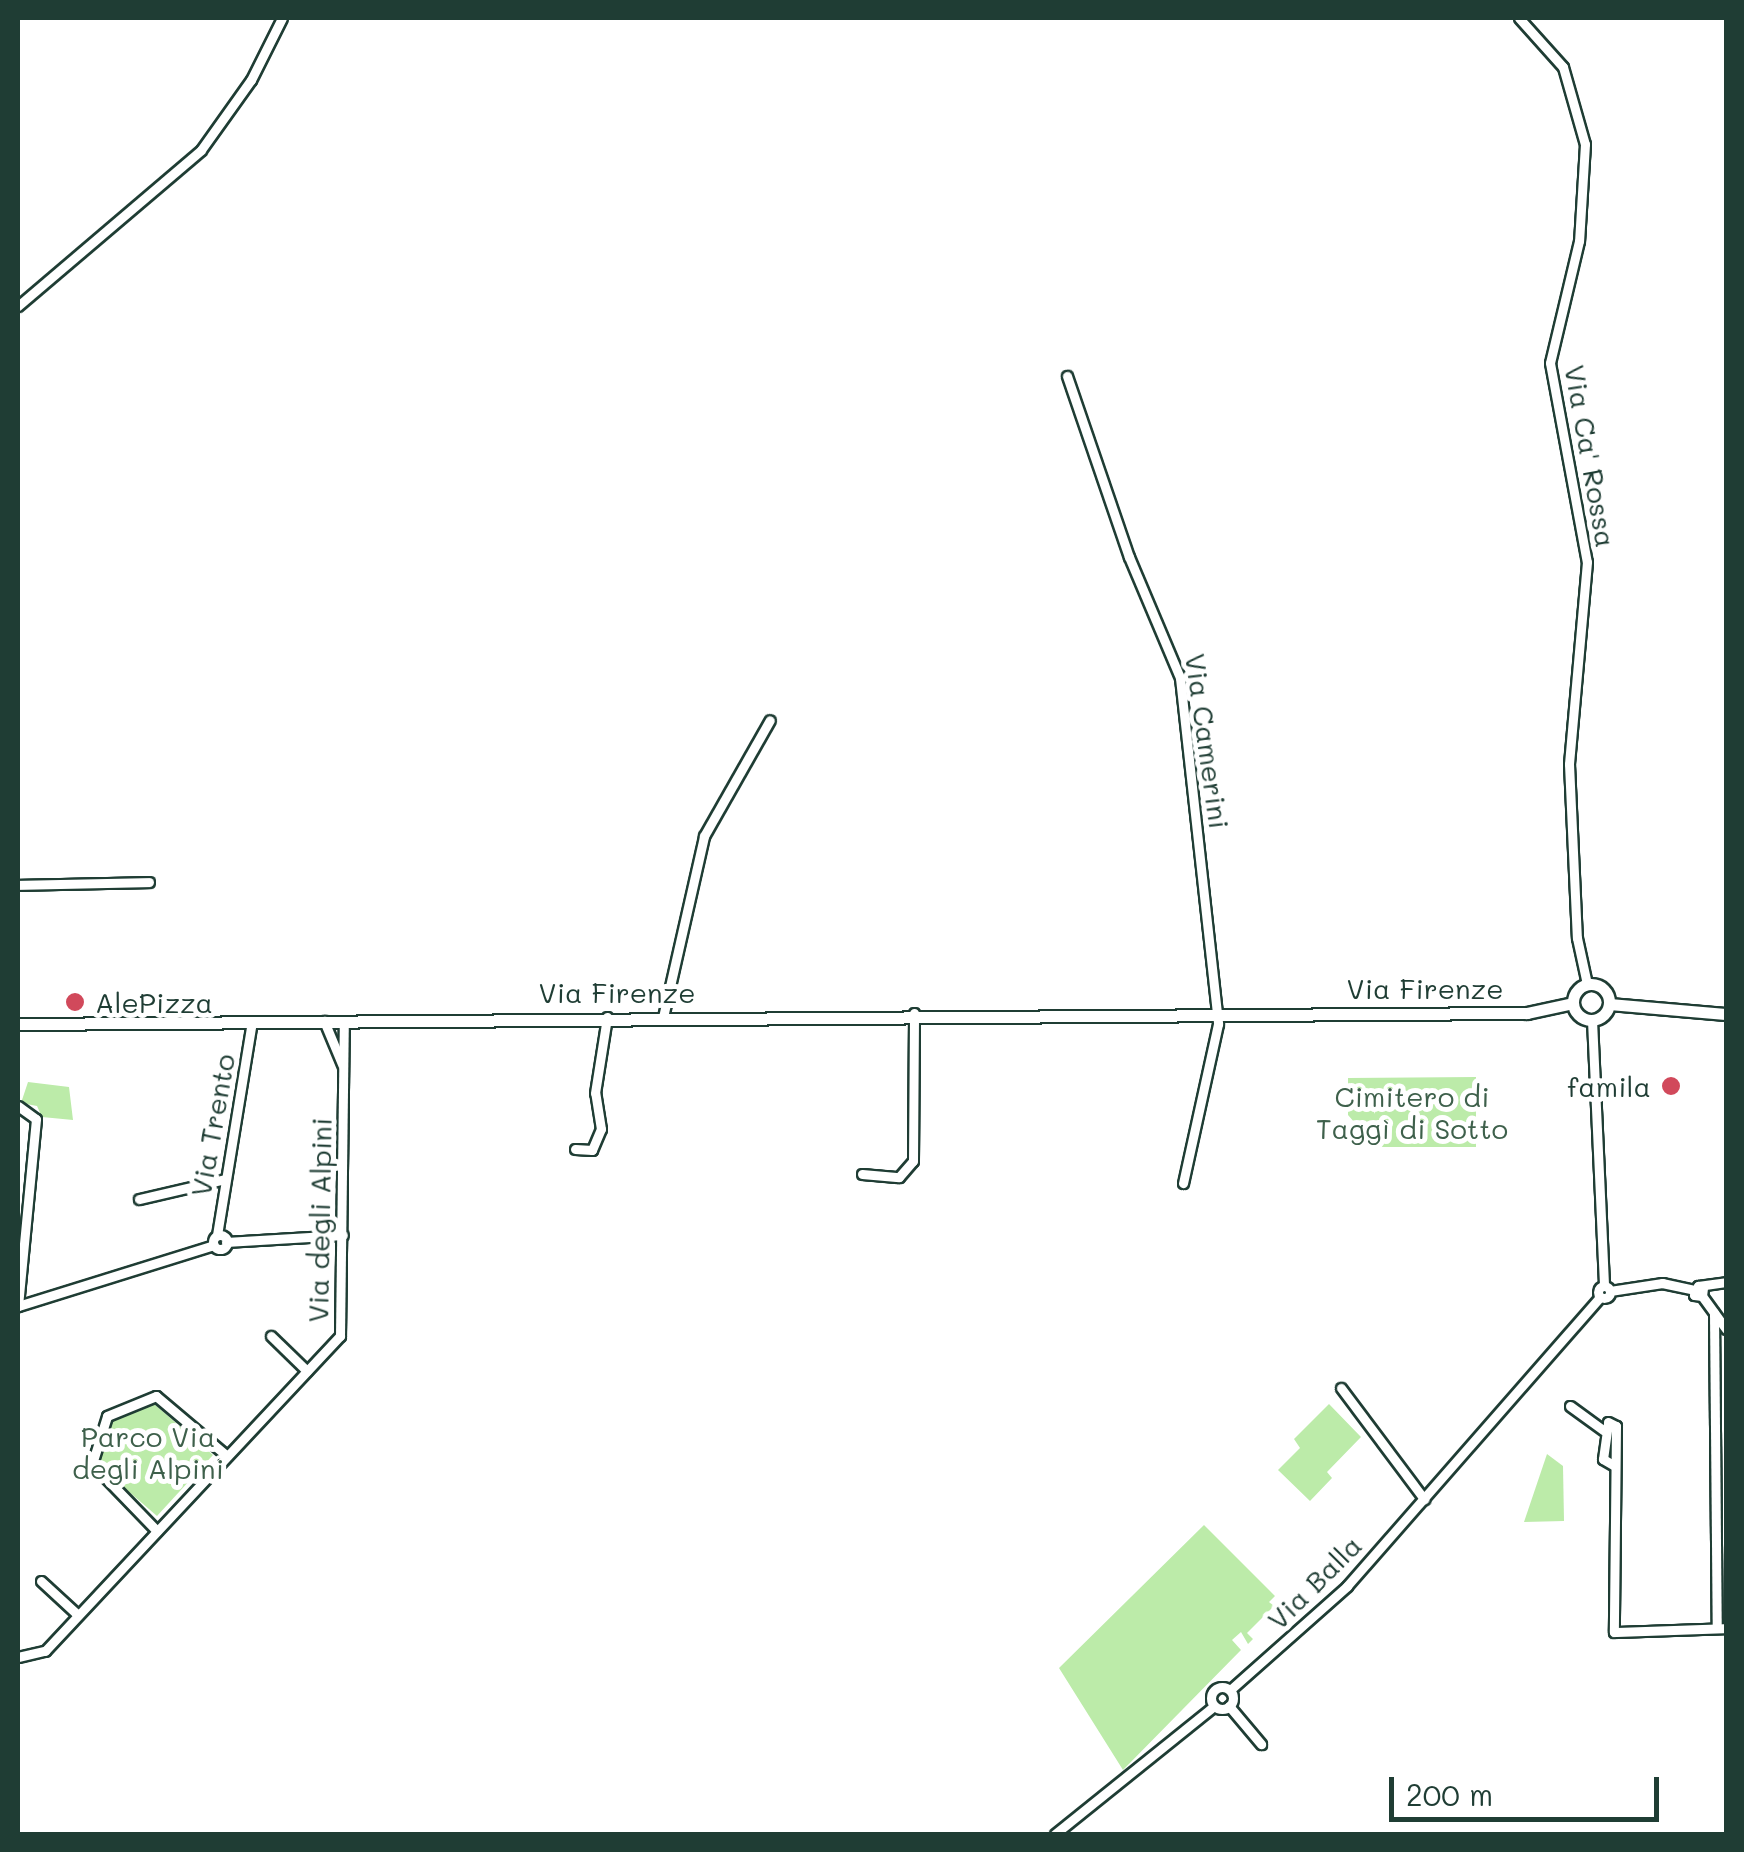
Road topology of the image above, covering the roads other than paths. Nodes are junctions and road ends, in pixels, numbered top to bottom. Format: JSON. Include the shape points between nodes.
{"nodes":[{"id":1,"x":282,"y":18,"type":"edge"},
{"id":2,"x":1519,"y":18,"type":"edge"},
{"id":3,"x":18,"y":306,"type":"edge"},
{"id":4,"x":1067,"y":376,"type":"dead end"},
{"id":5,"x":770,"y":720,"type":"dead end"},
{"id":6,"x":148,"y":882,"type":"dead end"},
{"id":7,"x":18,"y":885,"type":"edge"},
{"id":8,"x":1587,"y":984,"type":"junction"},
{"id":9,"x":1573,"y":1003,"type":"junction"},
{"id":10,"x":1609,"y":1004,"type":"junction"},
{"id":11,"x":1217,"y":1012,"type":"junction"},
{"id":12,"x":914,"y":1013,"type":"junction"},
{"id":13,"x":1726,"y":1014,"type":"edge"},
{"id":14,"x":607,"y":1017,"type":"junction"},
{"id":15,"x":663,"y":1017,"type":"junction"},
{"id":16,"x":1592,"y":1020,"type":"junction"},
{"id":17,"x":324,"y":1021,"type":"junction"},
{"id":18,"x":344,"y":1021,"type":"junction"},
{"id":19,"x":252,"y":1022,"type":"junction"},
{"id":20,"x":18,"y":1024,"type":"edge"},
{"id":21,"x":342,"y":1064,"type":"junction"},
{"id":22,"x":18,"y":1106,"type":"edge"},
{"id":23,"x":575,"y":1150,"type":"dead end"},
{"id":24,"x":862,"y":1174,"type":"dead end"},
{"id":25,"x":225,"y":1179,"type":"junction"},
{"id":26,"x":1183,"y":1184,"type":"dead end"},
{"id":27,"x":139,"y":1199,"type":"dead end"},
{"id":28,"x":21,"y":1224,"type":"edge"},
{"id":29,"x":344,"y":1234,"type":"junction"},
{"id":30,"x":219,"y":1241,"type":"junction"},
{"id":31,"x":1726,"y":1282,"type":"edge"},
{"id":32,"x":1699,"y":1291,"type":"junction"},
{"id":33,"x":1605,"y":1292,"type":"junction"},
{"id":34,"x":18,"y":1306,"type":"edge"},
{"id":35,"x":1714,"y":1314,"type":"junction"},
{"id":36,"x":1726,"y":1332,"type":"edge"},
{"id":37,"x":270,"y":1336,"type":"dead end"},
{"id":38,"x":1717,"y":1347,"type":"junction"},
{"id":39,"x":1722,"y":1369,"type":"edge"},
{"id":40,"x":307,"y":1370,"type":"junction"},
{"id":41,"x":1341,"y":1388,"type":"dead end"},
{"id":42,"x":1570,"y":1406,"type":"dead end"},
{"id":43,"x":228,"y":1456,"type":"junction"},
{"id":44,"x":1424,"y":1499,"type":"junction"},
{"id":45,"x":157,"y":1531,"type":"junction"},
{"id":46,"x":42,"y":1581,"type":"dead end"},
{"id":47,"x":78,"y":1616,"type":"junction"},
{"id":48,"x":1722,"y":1628,"type":"edge"},
{"id":49,"x":18,"y":1656,"type":"edge"},
{"id":50,"x":1230,"y":1690,"type":"junction"},
{"id":51,"x":1214,"y":1706,"type":"junction"},
{"id":52,"x":1229,"y":1706,"type":"junction"},
{"id":53,"x":1261,"y":1744,"type":"dead end"},
{"id":54,"x":1055,"y":1834,"type":"edge"}],
"edges":[{"from":1,"to":3,"type":"street","via":[[251,80],[201,150]]},
{"from":2,"to":8,"type":"street","name":"Via Ca' Rossa","via":[[1564,67],[1584,144],[1581,227],[1550,380],[1587,562],[1568,764],[1576,938]]},
{"from":4,"to":11,"type":"street","name":"Via Camerini","via":[[1129,557],[1176,659]]},
{"from":5,"to":15,"type":"street","via":[[704,836]]},
{"from":6,"to":7,"type":"street"},
{"from":8,"to":9,"type":"main road"},
{"from":8,"to":10,"type":"main road","via":[[1604,989]]},
{"from":9,"to":11,"type":"main road","name":"Via Firenze","via":[[1526,1013]]},
{"from":9,"to":16,"type":"main road","via":[[1577,1014]]},
{"from":10,"to":13,"type":"main road"},
{"from":10,"to":16,"type":"main road"},
{"from":11,"to":12,"type":"main road","name":"Via Firenze"},
{"from":11,"to":26,"type":"street"},
{"from":12,"to":15,"type":"main road","name":"Via Firenze"},
{"from":12,"to":24,"type":"street","via":[[913,1161],[899,1177]]},
{"from":14,"to":15,"type":"main road","name":"Via Firenze"},
{"from":14,"to":18,"type":"main road","name":"Via Firenze"},
{"from":14,"to":23,"type":"street","via":[[596,1093],[601,1129],[592,1150]]},
{"from":16,"to":33,"type":"street"},
{"from":17,"to":18,"type":"main road","name":"Via Firenze"},
{"from":17,"to":19,"type":"main road","name":"Via Firenze"},
{"from":17,"to":21,"type":"street","name":"Via degli Alpini"},
{"from":18,"to":21,"type":"street","name":"Via degli Alpini"},
{"from":19,"to":20,"type":"main road","name":"Via Firenze"},
{"from":19,"to":25,"type":"street","name":"Via Trento"},
{"from":21,"to":29,"type":"street","name":"Via degli Alpini"},
{"from":22,"to":28,"type":"street","via":[[36,1118]]},
{"from":25,"to":27,"type":"street"},
{"from":25,"to":30,"type":"street","name":"Via Trento"},
{"from":28,"to":34,"type":"street"},
{"from":29,"to":30,"type":"street"},
{"from":29,"to":40,"type":"street","name":"Via degli Alpini","via":[[344,1325]]},
{"from":30,"to":34,"type":"street"},
{"from":31,"to":32,"type":"street"},
{"from":32,"to":33,"type":"street","via":[[1662,1283]]},
{"from":32,"to":35,"type":"street"},
{"from":33,"to":44,"type":"street","name":"Via Balla"},
{"from":35,"to":36,"type":"street"},
{"from":35,"to":38,"type":"street"},
{"from":36,"to":38,"type":"street"},
{"from":37,"to":40,"type":"street"},
{"from":38,"to":39,"type":"street"},
{"from":39,"to":48,"type":"street"},
{"from":40,"to":43,"type":"street","name":"Via degli Alpini"},
{"from":41,"to":44,"type":"street"},
{"from":42,"to":48,"type":"street","via":[[1603,1430],[1608,1422],[1616,1426],[1614,1632]]},
{"from":43,"to":45,"type":"street","name":"Via degli Alpini"},
{"from":43,"to":45,"type":"street","via":[[156,1396],[110,1412],[92,1464]]},
{"from":44,"to":50,"type":"street","name":"Via Balla","via":[[1317,1617]]},
{"from":45,"to":47,"type":"street","name":"Via degli Alpini"},
{"from":46,"to":47,"type":"street"},
{"from":47,"to":49,"type":"street","name":"Via degli Alpini","via":[[45,1651]]},
{"from":50,"to":51,"type":"street","name":"Via Balla","via":[[1214,1690]]},
{"from":50,"to":52,"type":"street"},
{"from":51,"to":52,"type":"street"},
{"from":51,"to":54,"type":"street"},
{"from":52,"to":53,"type":"street"}]}
